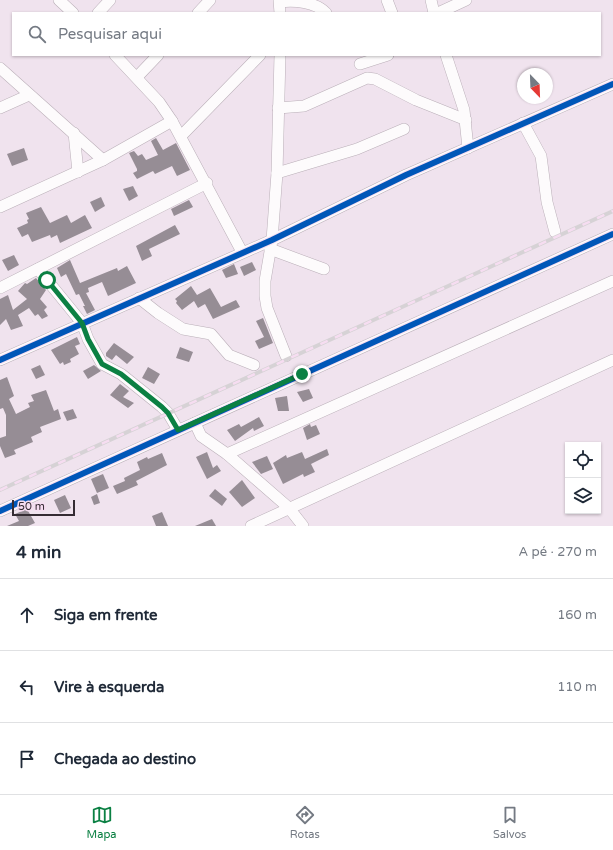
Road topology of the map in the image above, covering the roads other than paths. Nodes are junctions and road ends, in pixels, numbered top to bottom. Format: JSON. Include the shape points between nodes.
{"nodes":[{"id":1,"x":59,"y":0,"type":"edge"},
{"id":2,"x":110,"y":0,"type":"edge"},
{"id":3,"x":210,"y":0,"type":"edge"},
{"id":4,"x":387,"y":0,"type":"edge"},
{"id":5,"x":431,"y":0,"type":"edge"},
{"id":6,"x":466,"y":0,"type":"edge"},
{"id":7,"x":283,"y":3,"type":"edge"},
{"id":8,"x":321,"y":7,"type":"edge"},
{"id":9,"x":72,"y":12,"type":"edge"},
{"id":10,"x":99,"y":12,"type":"edge"},
{"id":11,"x":199,"y":12,"type":"edge"},
{"id":12,"x":392,"y":12,"type":"edge"},
{"id":13,"x":434,"y":12,"type":"edge"},
{"id":14,"x":440,"y":12,"type":"edge"},
{"id":15,"x":116,"y":56,"type":"edge"},
{"id":16,"x":157,"y":56,"type":"edge"},
{"id":17,"x":259,"y":56,"type":"edge"},
{"id":18,"x":280,"y":56,"type":"edge"},
{"id":19,"x":380,"y":56,"type":"edge"},
{"id":20,"x":446,"y":56,"type":"edge"},
{"id":21,"x":358,"y":59,"type":"edge"},
{"id":22,"x":0,"y":68,"type":"edge"},
{"id":23,"x":137,"y":77,"type":"junction"},
{"id":24,"x":367,"y":78,"type":"junction"},
{"id":25,"x":613,"y":84,"type":"edge"},
{"id":26,"x":29,"y":95,"type":"junction"},
{"id":27,"x":0,"y":108,"type":"edge"},
{"id":28,"x":278,"y":108,"type":"junction"},
{"id":29,"x":466,"y":120,"type":"junction"},
{"id":30,"x":172,"y":121,"type":"junction"},
{"id":31,"x":523,"y":123,"type":"junction"},
{"id":32,"x":404,"y":128,"type":"dead end"},
{"id":33,"x":74,"y":133,"type":"junction"},
{"id":34,"x":181,"y":136,"type":"junction"},
{"id":35,"x":468,"y":148,"type":"junction"},
{"id":36,"x":103,"y":160,"type":"junction"},
{"id":37,"x":78,"y":172,"type":"junction"},
{"id":38,"x":277,"y":173,"type":"junction"},
{"id":39,"x":206,"y":183,"type":"junction"},
{"id":40,"x":0,"y":207,"type":"edge"},
{"id":41,"x":554,"y":232,"type":"dead end"},
{"id":42,"x":613,"y":234,"type":"edge"},
{"id":43,"x":271,"y":244,"type":"junction"},
{"id":44,"x":242,"y":252,"type":"junction"},
{"id":45,"x":38,"y":268,"type":"junction"},
{"id":46,"x":324,"y":269,"type":"dead end"},
{"id":47,"x":613,"y":281,"type":"edge"},
{"id":48,"x":0,"y":288,"type":"edge"},
{"id":49,"x":139,"y":298,"type":"junction"},
{"id":50,"x":82,"y":323,"type":"junction"},
{"id":51,"x":286,"y":356,"type":"dead end"},
{"id":52,"x":0,"y":360,"type":"edge"},
{"id":53,"x":613,"y":360,"type":"edge"},
{"id":54,"x":254,"y":365,"type":"dead end"},
{"id":55,"x":195,"y":422,"type":"junction"},
{"id":56,"x":178,"y":430,"type":"junction"},
{"id":57,"x":227,"y":454,"type":"junction"},
{"id":58,"x":289,"y":508,"type":"junction"},
{"id":59,"x":0,"y":511,"type":"edge"},
{"id":60,"x":251,"y":526,"type":"edge"},
{"id":61,"x":303,"y":526,"type":"edge"}],
"edges":[{"from":1,"to":9,"type":"street"},
{"from":2,"to":10,"type":"street"},
{"from":3,"to":11,"type":"street"},
{"from":4,"to":12,"type":"street"},
{"from":5,"to":13,"type":"street"},
{"from":6,"to":14,"type":"street"},
{"from":7,"to":8,"type":"street"},
{"from":15,"to":23,"type":"street"},
{"from":16,"to":23,"type":"street"},
{"from":17,"to":34,"type":"street"},
{"from":18,"to":28,"type":"street"},
{"from":19,"to":21,"type":"street"},
{"from":20,"to":29,"type":"street"},
{"from":21,"to":24,"type":"street"},
{"from":22,"to":26,"type":"street"},
{"from":23,"to":30,"type":"street"},
{"from":24,"to":28,"type":"street","via":[[304,106]]},
{"from":24,"to":29,"type":"street","via":[[375,79],[416,100]]},
{"from":25,"to":31,"type":"street"},
{"from":26,"to":27,"type":"street"},
{"from":26,"to":33,"type":"street"},
{"from":28,"to":38,"type":"street"},
{"from":29,"to":35,"type":"street"},
{"from":30,"to":34,"type":"street"},
{"from":30,"to":36,"type":"street"},
{"from":31,"to":35,"type":"street"},
{"from":31,"to":41,"type":"street","via":[[541,156]]},
{"from":32,"to":38,"type":"street","via":[[356,149]]},
{"from":33,"to":36,"type":"street"},
{"from":33,"to":37,"type":"street"},
{"from":34,"to":39,"type":"street"},
{"from":35,"to":43,"type":"street","via":[[399,178]]},
{"from":36,"to":37,"type":"street"},
{"from":37,"to":40,"type":"street"},
{"from":38,"to":43,"type":"street"},
{"from":39,"to":44,"type":"street"},
{"from":39,"to":45,"type":"street"},
{"from":42,"to":55,"type":"street"},
{"from":43,"to":44,"type":"street"},
{"from":43,"to":46,"type":"street"},
{"from":43,"to":51,"type":"street","via":[[265,281],[267,308]]},
{"from":44,"to":49,"type":"street"},
{"from":45,"to":48,"type":"street"},
{"from":45,"to":50,"type":"street"},
{"from":47,"to":57,"type":"street"},
{"from":49,"to":50,"type":"street"},
{"from":49,"to":54,"type":"street","via":[[183,329],[211,334],[229,355]]},
{"from":50,"to":52,"type":"street"},
{"from":50,"to":56,"type":"street","via":[[102,364],[121,374],[162,407]]},
{"from":53,"to":58,"type":"street"},
{"from":55,"to":56,"type":"street"},
{"from":55,"to":57,"type":"street","via":[[202,436]]},
{"from":56,"to":59,"type":"street"},
{"from":57,"to":58,"type":"street"},
{"from":58,"to":60,"type":"street"},
{"from":58,"to":61,"type":"street"}]}
